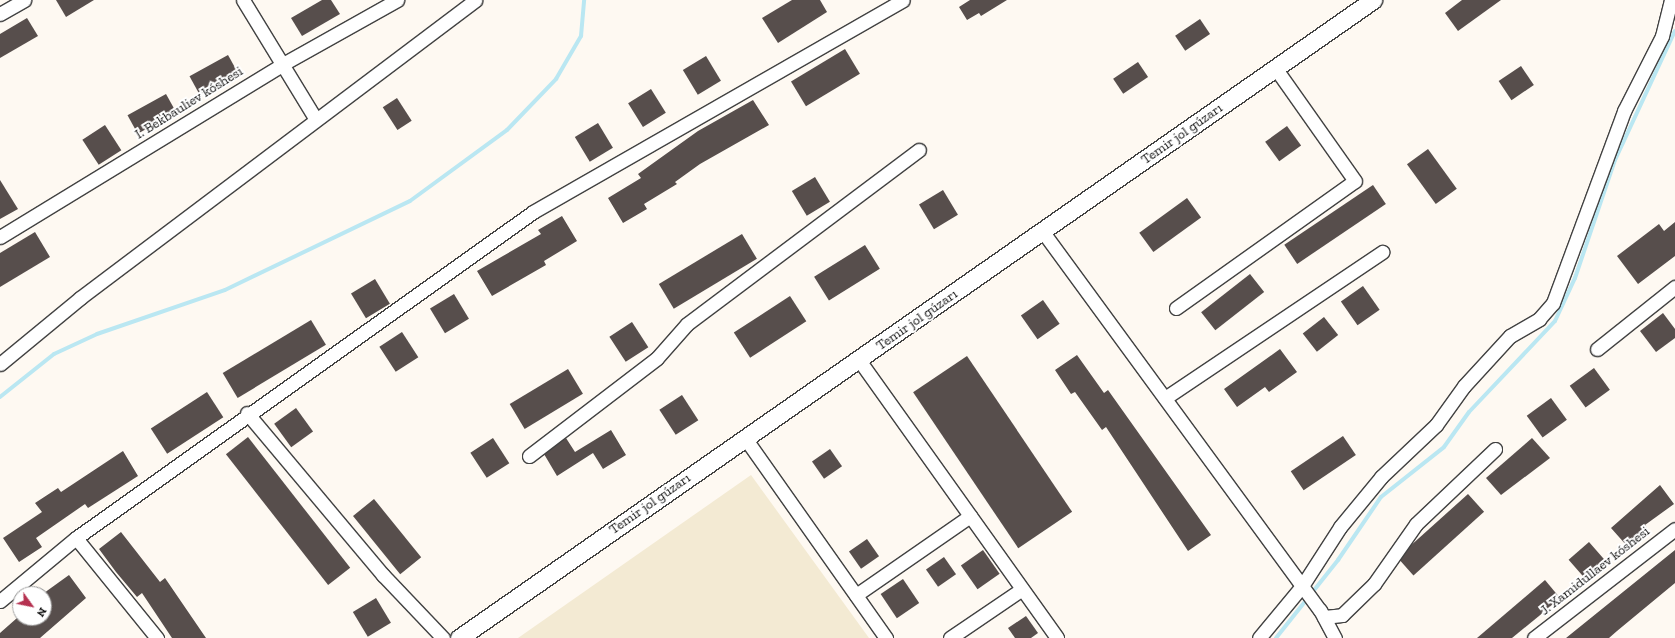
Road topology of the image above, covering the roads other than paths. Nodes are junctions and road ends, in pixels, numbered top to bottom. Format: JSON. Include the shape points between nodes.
{"nodes":[{"id":1,"x":24,"y":0,"type":"edge"},
{"id":2,"x":243,"y":0,"type":"edge"},
{"id":3,"x":397,"y":0,"type":"edge"},
{"id":4,"x":474,"y":0,"type":"edge"},
{"id":5,"x":903,"y":0,"type":"edge"},
{"id":6,"x":1373,"y":0,"type":"edge"},
{"id":7,"x":1670,"y":0,"type":"edge"},
{"id":8,"x":0,"y":14,"type":"edge"},
{"id":9,"x":283,"y":64,"type":"junction"},
{"id":10,"x":1276,"y":69,"type":"junction"},
{"id":11,"x":315,"y":118,"type":"junction"},
{"id":12,"x":919,"y":150,"type":"dead end"},
{"id":13,"x":1043,"y":232,"type":"junction"},
{"id":14,"x":0,"y":237,"type":"edge"},
{"id":15,"x":1382,"y":252,"type":"dead end"},
{"id":16,"x":1675,"y":287,"type":"edge"},
{"id":17,"x":1176,"y":308,"type":"dead end"},
{"id":18,"x":1597,"y":349,"type":"dead end"},
{"id":19,"x":859,"y":360,"type":"junction"},
{"id":20,"x":0,"y":364,"type":"edge"},
{"id":21,"x":1165,"y":398,"type":"junction"},
{"id":22,"x":247,"y":413,"type":"junction"},
{"id":23,"x":745,"y":438,"type":"junction"},
{"id":24,"x":1495,"y":449,"type":"dead end"},
{"id":25,"x":529,"y":456,"type":"dead end"},
{"id":26,"x":970,"y":516,"type":"junction"},
{"id":27,"x":1675,"y":529,"type":"edge"},
{"id":28,"x":76,"y":538,"type":"junction"},
{"id":29,"x":1302,"y":586,"type":"junction"},
{"id":30,"x":1022,"y":589,"type":"junction"},
{"id":31,"x":856,"y":595,"type":"junction"},
{"id":32,"x":0,"y":601,"type":"edge"},
{"id":33,"x":1322,"y":613,"type":"junction"},
{"id":34,"x":157,"y":638,"type":"edge"},
{"id":35,"x":443,"y":638,"type":"edge"},
{"id":36,"x":459,"y":638,"type":"edge"},
{"id":37,"x":886,"y":638,"type":"edge"},
{"id":38,"x":950,"y":638,"type":"edge"},
{"id":39,"x":1057,"y":638,"type":"edge"},
{"id":40,"x":1259,"y":638,"type":"edge"},
{"id":41,"x":1335,"y":638,"type":"edge"},
{"id":42,"x":1534,"y":638,"type":"edge"}],
"edges":[{"from":1,"to":8,"type":"street"},
{"from":2,"to":9,"type":"street"},
{"from":3,"to":9,"type":"street","name":"I. Bekbauliev kóshesi"},
{"from":4,"to":11,"type":"street"},
{"from":5,"to":22,"type":"street","via":[[533,212]]},
{"from":6,"to":10,"type":"street","name":"Temir jol gúzarı"},
{"from":7,"to":29,"type":"street","via":[[1662,36],[1624,111],[1553,303],[1539,318],[1510,336],[1464,386],[1436,425],[1380,477],[1340,527]]},
{"from":9,"to":11,"type":"street"},
{"from":9,"to":14,"type":"street","name":"I. Bekbauliev kóshesi"},
{"from":10,"to":13,"type":"street","name":"Temir jol gúzarı"},
{"from":10,"to":17,"type":"street","via":[[1356,181]]},
{"from":11,"to":20,"type":"street","via":[[80,298]]},
{"from":12,"to":25,"type":"street","via":[[687,324],[657,358]]},
{"from":13,"to":19,"type":"street","name":"Temir jol gúzarı"},
{"from":13,"to":21,"type":"street"},
{"from":15,"to":21,"type":"street"},
{"from":16,"to":18,"type":"street"},
{"from":19,"to":23,"type":"street","name":"Temir jol gúzarı"},
{"from":19,"to":26,"type":"street"},
{"from":21,"to":29,"type":"street"},
{"from":22,"to":28,"type":"street"},
{"from":22,"to":35,"type":"street","via":[[383,575]]},
{"from":23,"to":31,"type":"street"},
{"from":23,"to":36,"type":"street","name":"Temir jol gúzarı"},
{"from":24,"to":33,"type":"street","via":[[1416,524],[1374,584],[1342,616]]},
{"from":26,"to":30,"type":"street"},
{"from":26,"to":31,"type":"street"},
{"from":27,"to":42,"type":"street","name":"J. Xamidullaev kóshesi"},
{"from":28,"to":32,"type":"street"},
{"from":28,"to":34,"type":"street"},
{"from":29,"to":33,"type":"street"},
{"from":29,"to":40,"type":"street"},
{"from":30,"to":38,"type":"street"},
{"from":30,"to":39,"type":"street"},
{"from":31,"to":37,"type":"street"},
{"from":33,"to":41,"type":"street"}]}
